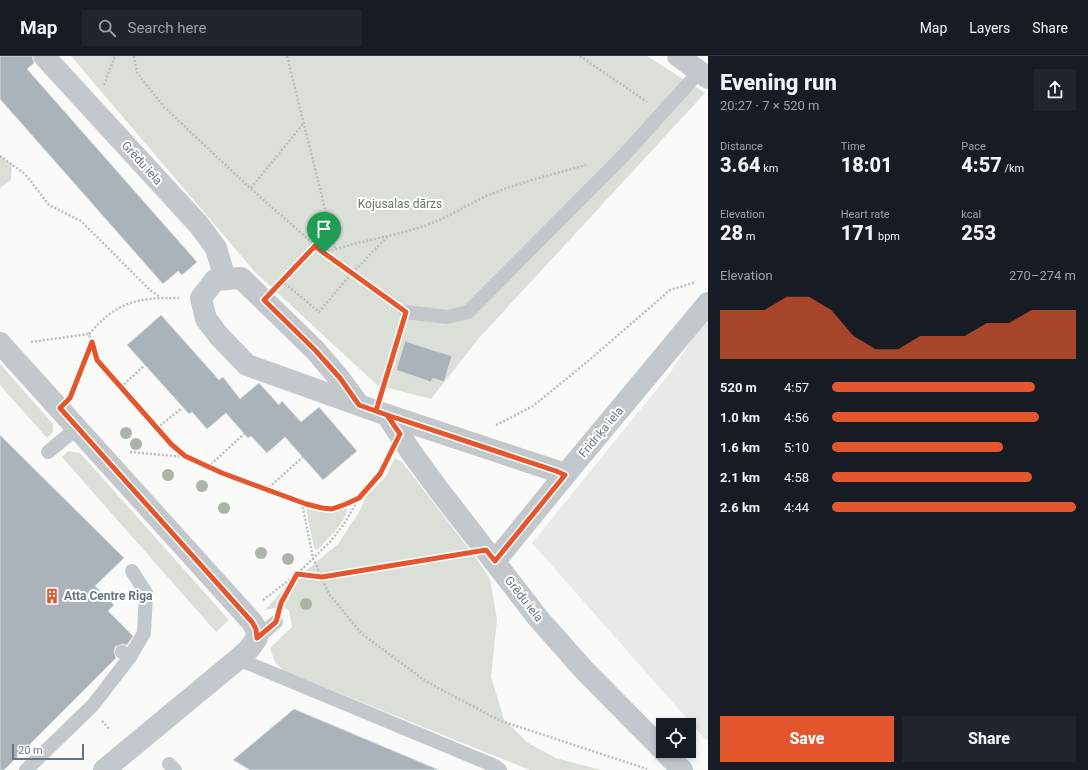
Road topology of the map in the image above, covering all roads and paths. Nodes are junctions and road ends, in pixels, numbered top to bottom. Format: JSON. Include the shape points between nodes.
{"nodes":[{"id":1,"x":44,"y":56,"type":"edge"},
{"id":2,"x":115,"y":56,"type":"edge"},
{"id":3,"x":134,"y":56,"type":"edge"},
{"id":4,"x":286,"y":56,"type":"edge"},
{"id":5,"x":580,"y":56,"type":"edge"},
{"id":6,"x":678,"y":56,"type":"edge"},
{"id":7,"x":704,"y":75,"type":"edge"},
{"id":8,"x":94,"y":110,"type":"junction"},
{"id":9,"x":662,"y":112,"type":"junction"},
{"id":10,"x":303,"y":123,"type":"junction"},
{"id":11,"x":0,"y":156,"type":"edge"},
{"id":12,"x":588,"y":164,"type":"dead end"},
{"id":13,"x":250,"y":188,"type":"junction"},
{"id":14,"x":388,"y":236,"type":"junction"},
{"id":15,"x":315,"y":246,"type":"junction"},
{"id":16,"x":335,"y":249,"type":"junction"},
{"id":17,"x":324,"y":253,"type":"junction"},
{"id":18,"x":351,"y":274,"type":"junction"},
{"id":19,"x":225,"y":279,"type":"junction"},
{"id":20,"x":700,"y":280,"type":"dead end"},
{"id":21,"x":282,"y":281,"type":"junction"},
{"id":22,"x":264,"y":300,"type":"junction"},
{"id":23,"x":708,"y":303,"type":"edge"},
{"id":24,"x":406,"y":312,"type":"junction"},
{"id":25,"x":89,"y":334,"type":"junction"},
{"id":26,"x":92,"y":342,"type":"junction"},
{"id":27,"x":3,"y":345,"type":"edge"},
{"id":28,"x":145,"y":365,"type":"dead end"},
{"id":29,"x":121,"y":387,"type":"junction"},
{"id":30,"x":60,"y":408,"type":"junction"},
{"id":31,"x":182,"y":408,"type":"dead end"},
{"id":32,"x":374,"y":410,"type":"junction"},
{"id":33,"x":77,"y":428,"type":"junction"},
{"id":34,"x":157,"y":428,"type":"junction"},
{"id":35,"x":244,"y":434,"type":"dead end"},
{"id":36,"x":400,"y":434,"type":"junction"},
{"id":37,"x":466,"y":441,"type":"junction"},
{"id":38,"x":98,"y":450,"type":"junction"},
{"id":39,"x":48,"y":452,"type":"dead end"},
{"id":40,"x":185,"y":456,"type":"junction"},
{"id":41,"x":303,"y":457,"type":"dead end"},
{"id":42,"x":208,"y":467,"type":"junction"},
{"id":43,"x":565,"y":475,"type":"junction"},
{"id":44,"x":266,"y":490,"type":"junction"},
{"id":45,"x":359,"y":498,"type":"junction"},
{"id":46,"x":302,"y":503,"type":"junction"},
{"id":47,"x":490,"y":556,"type":"junction"},
{"id":48,"x":313,"y":558,"type":"junction"},
{"id":49,"x":132,"y":571,"type":"dead end"},
{"id":50,"x":297,"y":574,"type":"junction"},
{"id":51,"x":322,"y":577,"type":"junction"},
{"id":52,"x":246,"y":615,"type":"junction"},
{"id":53,"x":276,"y":622,"type":"joint"},
{"id":54,"x":257,"y":638,"type":"junction"},
{"id":55,"x":238,"y":660,"type":"junction"},
{"id":56,"x":656,"y":744,"type":"edge"},
{"id":57,"x":670,"y":758,"type":"edge"},
{"id":58,"x":26,"y":770,"type":"edge"},
{"id":59,"x":104,"y":770,"type":"edge"},
{"id":60,"x":500,"y":770,"type":"edge"},
{"id":61,"x":651,"y":770,"type":"edge"},
{"id":62,"x":682,"y":770,"type":"edge"}],
"edges":[{"from":1,"to":8,"type":"street","name":"Grēdu iela"},
{"from":2,"to":8,"type":"path"},
{"from":3,"to":13,"type":"path","via":[[137,73],[164,106]]},
{"from":4,"to":10,"type":"path"},
{"from":5,"to":9,"type":"path"},
{"from":6,"to":7,"type":"street"},
{"from":7,"to":9,"type":"lane"},
{"from":8,"to":19,"type":"street","name":"Grēdu iela","via":[[199,226],[216,248]]},
{"from":9,"to":24,"type":"lane","via":[[625,154],[468,312],[447,318]]},
{"from":10,"to":13,"type":"path"},
{"from":10,"to":16,"type":"path"},
{"from":11,"to":25,"type":"path","via":[[25,174],[49,205],[81,221],[160,297],[124,304],[109,314]]},
{"from":12,"to":14,"type":"path","via":[[522,183],[482,198],[435,222]]},
{"from":13,"to":15,"type":"path"},
{"from":14,"to":16,"type":"path"},
{"from":14,"to":18,"type":"path"},
{"from":15,"to":17,"type":"path"},
{"from":15,"to":21,"type":"path"},
{"from":16,"to":17,"type":"path"},
{"from":17,"to":18,"type":"path"},
{"from":18,"to":21,"type":"path","via":[[320,312]]},
{"from":18,"to":24,"type":"path"},
{"from":19,"to":22,"type":"street","name":"Grēdu iela","via":[[241,278]]},
{"from":19,"to":32,"type":"street","via":[[215,280],[202,298],[206,319],[247,364]]},
{"from":20,"to":37,"type":"path","via":[[670,290],[533,406]]},
{"from":21,"to":22,"type":"path"},
{"from":22,"to":32,"type":"street","name":"Grēdu iela"},
{"from":23,"to":43,"type":"street","name":"Fridriķa iela"},
{"from":24,"to":32,"type":"path"},
{"from":25,"to":26,"type":"path"},
{"from":25,"to":27,"type":"path"},
{"from":26,"to":29,"type":"path","via":[[97,360]]},
{"from":26,"to":30,"type":"path","via":[[70,398]]},
{"from":27,"to":30,"type":"street"},
{"from":28,"to":29,"type":"path"},
{"from":29,"to":34,"type":"path"},
{"from":30,"to":33,"type":"street"},
{"from":31,"to":34,"type":"path"},
{"from":32,"to":36,"type":"street","name":"Grēdu iela"},
{"from":32,"to":37,"type":"street"},
{"from":33,"to":38,"type":"street"},
{"from":33,"to":39,"type":"lane"},
{"from":34,"to":40,"type":"path"},
{"from":35,"to":42,"type":"path"},
{"from":36,"to":45,"type":"path","via":[[380,474]]},
{"from":36,"to":47,"type":"street","name":"Grēdu iela","via":[[438,489]]},
{"from":37,"to":43,"type":"street"},
{"from":38,"to":40,"type":"path"},
{"from":38,"to":52,"type":"street"},
{"from":40,"to":42,"type":"path"},
{"from":41,"to":44,"type":"path"},
{"from":42,"to":44,"type":"path"},
{"from":43,"to":47,"type":"street","name":"Fridriķa iela"},
{"from":44,"to":46,"type":"path"},
{"from":45,"to":46,"type":"path","via":[[332,509]]},
{"from":45,"to":48,"type":"path","via":[[344,524]]},
{"from":46,"to":48,"type":"path"},
{"from":47,"to":51,"type":"path"},
{"from":47,"to":56,"type":"street","name":"Grēdu iela","via":[[538,618],[584,670]]},
{"from":48,"to":50,"type":"path"},
{"from":48,"to":51,"type":"path"},
{"from":49,"to":58,"type":"lane","via":[[146,593],[144,633],[93,705]]},
{"from":50,"to":51,"type":"path"},
{"from":50,"to":52,"type":"path"},
{"from":50,"to":53,"type":"path","via":[[281,603]]},
{"from":51,"to":61,"type":"path","via":[[329,594],[362,634],[427,682],[501,721]]},
{"from":52,"to":54,"type":"street","via":[[256,629]]},
{"from":53,"to":54,"type":"lane"},
{"from":54,"to":55,"type":"street"},
{"from":55,"to":59,"type":"street"},
{"from":55,"to":60,"type":"lane"},
{"from":57,"to":62,"type":"street","name":"Grēdu iela"}]}
